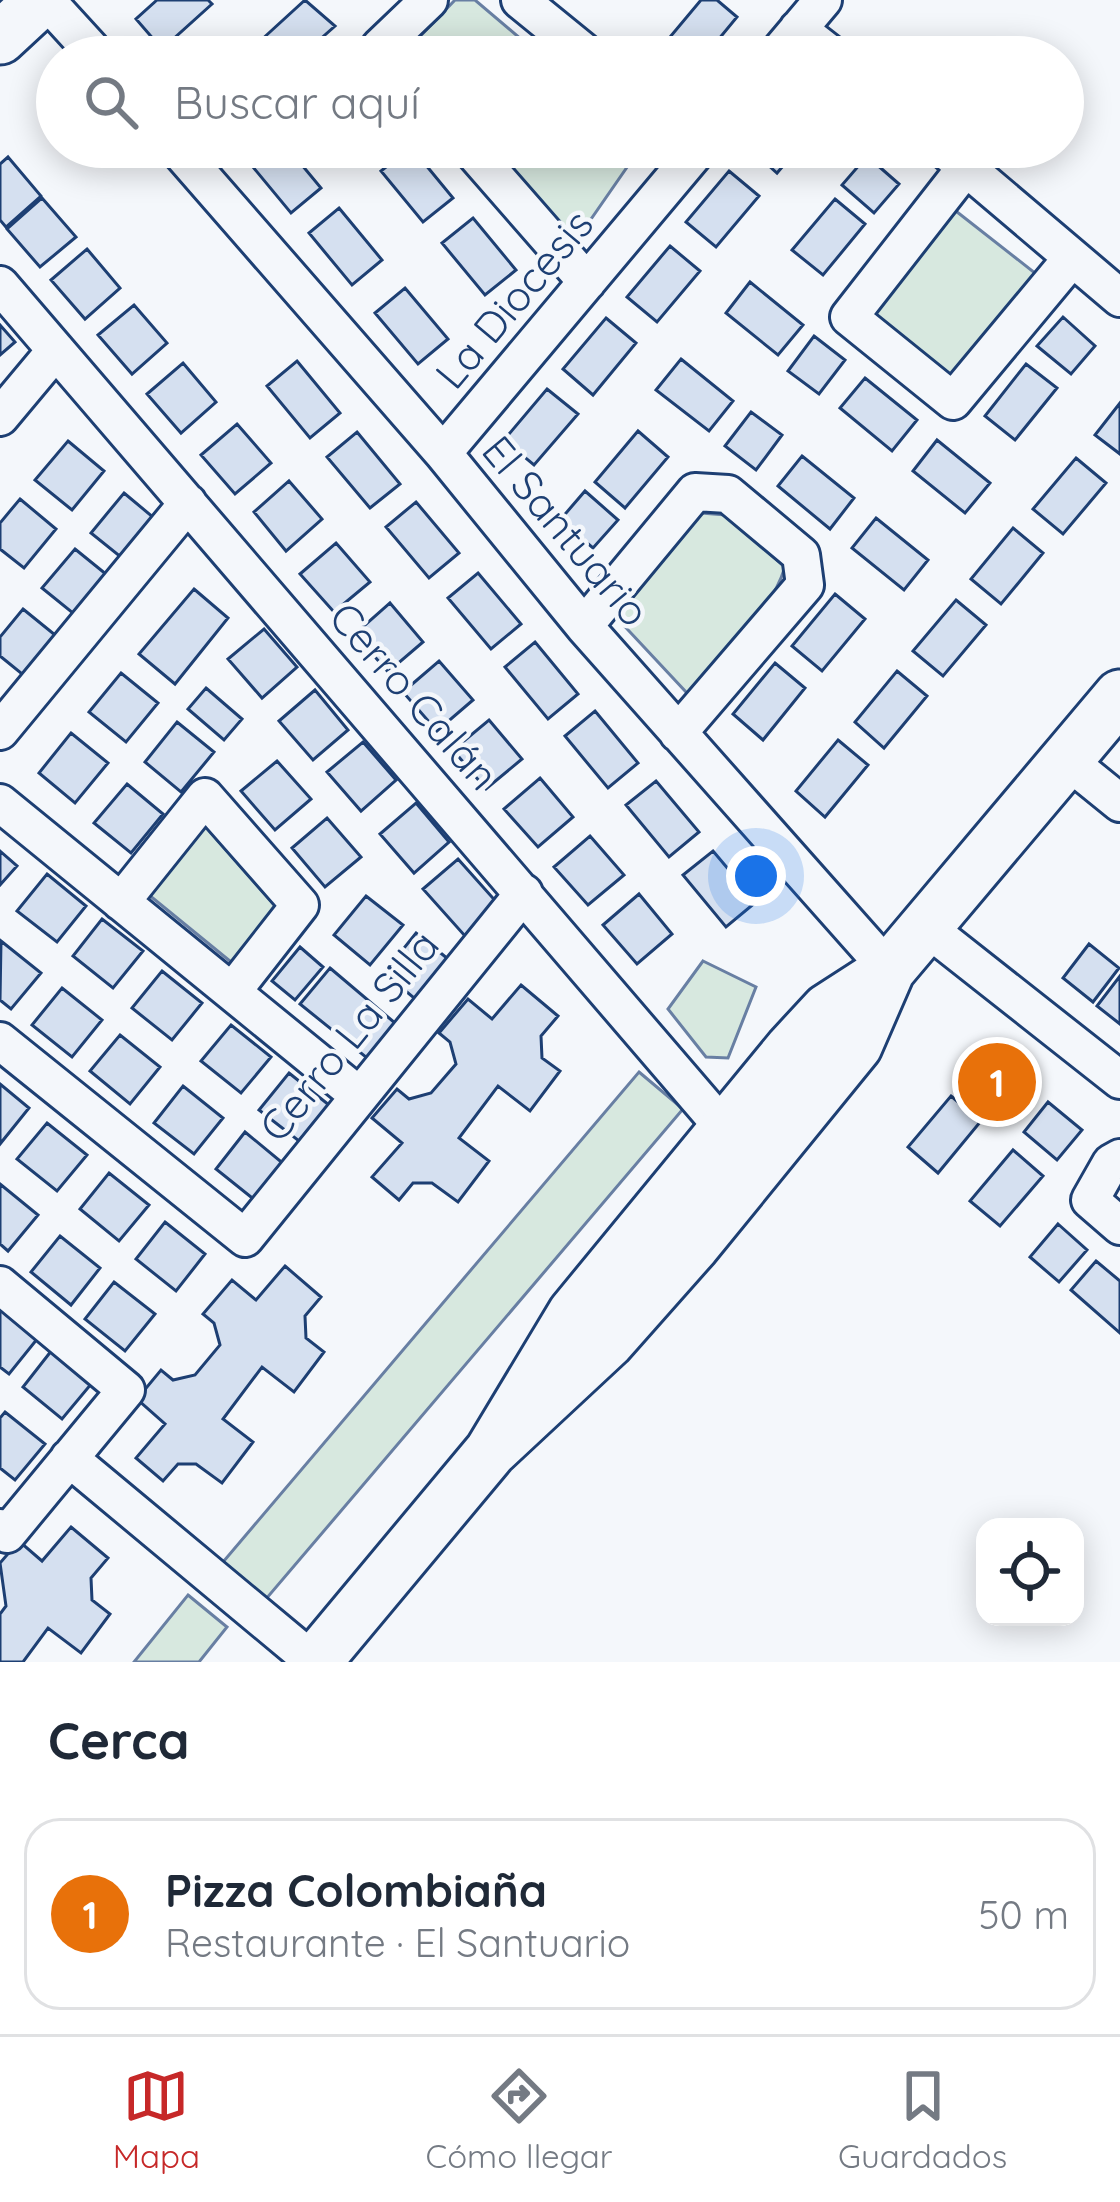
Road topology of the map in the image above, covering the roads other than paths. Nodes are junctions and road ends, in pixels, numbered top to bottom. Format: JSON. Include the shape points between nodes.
{"nodes":[{"id":1,"x":43,"y":0,"type":"edge"},
{"id":2,"x":429,"y":0,"type":"edge"},
{"id":3,"x":823,"y":0,"type":"edge"},
{"id":4,"x":530,"y":3,"type":"edge"},
{"id":5,"x":78,"y":36,"type":"edge"},
{"id":6,"x":391,"y":36,"type":"edge"},
{"id":7,"x":567,"y":36,"type":"edge"},
{"id":8,"x":793,"y":36,"type":"edge"},
{"id":9,"x":0,"y":38,"type":"edge"},
{"id":10,"x":194,"y":168,"type":"edge"},
{"id":11,"x":487,"y":168,"type":"edge"},
{"id":12,"x":682,"y":168,"type":"edge"},
{"id":13,"x":947,"y":168,"type":"edge"},
{"id":14,"x":967,"y":168,"type":"edge"},
{"id":15,"x":1072,"y":258,"type":"junction"},
{"id":16,"x":587,"y":282,"type":"junction"},
{"id":17,"x":0,"y":285,"type":"edge"},
{"id":18,"x":1120,"y":298,"type":"edge"},
{"id":19,"x":56,"y":350,"type":"junction"},
{"id":20,"x":0,"y":417,"type":"edge"},
{"id":21,"x":443,"y":453,"type":"junction"},
{"id":22,"x":188,"y":503,"type":"junction"},
{"id":23,"x":584,"y":626,"type":"junction"},
{"id":24,"x":1120,"y":696,"type":"edge"},
{"id":25,"x":0,"y":731,"type":"edge"},
{"id":26,"x":678,"y":733,"type":"junction"},
{"id":27,"x":1066,"y":760,"type":"junction"},
{"id":28,"x":0,"y":803,"type":"edge"},
{"id":29,"x":1120,"y":803,"type":"edge"},
{"id":30,"x":524,"y":893,"type":"junction"},
{"id":31,"x":121,"y":902,"type":"junction"},
{"id":32,"x":926,"y":927,"type":"junction"},
{"id":33,"x":889,"y":970,"type":"junction"},
{"id":34,"x":232,"y":992,"type":"junction"},
{"id":35,"x":0,"y":1041,"type":"edge"},
{"id":36,"x":1120,"y":1079,"type":"edge"},
{"id":37,"x":358,"y":1094,"type":"junction"},
{"id":38,"x":741,"y":1149,"type":"junction"},
{"id":39,"x":1120,"y":1158,"type":"edge"},
{"id":40,"x":1120,"y":1226,"type":"edge"},
{"id":41,"x":0,"y":1285,"type":"edge"},
{"id":42,"x":69,"y":1458,"type":"junction"},
{"id":43,"x":0,"y":1528,"type":"edge"},
{"id":44,"x":315,"y":1662,"type":"edge"}],
"edges":[{"from":1,"to":5,"type":"street"},
{"from":1,"to":9,"type":"street"},
{"from":2,"to":6,"type":"street"},
{"from":3,"to":8,"type":"street"},
{"from":4,"to":7,"type":"street"},
{"from":10,"to":21,"type":"street","name":"El Santuario"},
{"from":11,"to":16,"type":"street"},
{"from":12,"to":16,"type":"street","name":"La Diocesis"},
{"from":13,"to":15,"type":"street","via":[[849,317],[952,401]]},
{"from":14,"to":15,"type":"street"},
{"from":15,"to":18,"type":"street"},
{"from":16,"to":21,"type":"street","name":"La Diocesis"},
{"from":17,"to":19,"type":"street","name":"Cerro Calán"},
{"from":19,"to":20,"type":"street"},
{"from":19,"to":22,"type":"street","name":"Cerro Calán"},
{"from":21,"to":23,"type":"street","name":"El Santuario"},
{"from":22,"to":25,"type":"street"},
{"from":22,"to":30,"type":"street","name":"Cerro Calán"},
{"from":23,"to":26,"type":"street","name":"El Santuario"},
{"from":23,"to":26,"type":"street","via":[[695,492],[728,494],[801,555],[805,585]]},
{"from":24,"to":27,"type":"street"},
{"from":26,"to":33,"type":"street","name":"El Santuario"},
{"from":27,"to":29,"type":"street"},
{"from":27,"to":32,"type":"street"},
{"from":28,"to":31,"type":"street"},
{"from":30,"to":37,"type":"street","name":"Cerro La Silla"},
{"from":30,"to":38,"type":"street","name":"Cerro Calán"},
{"from":31,"to":34,"type":"street"},
{"from":31,"to":34,"type":"street","via":[[205,796],[300,905]]},
{"from":32,"to":33,"type":"street"},
{"from":32,"to":36,"type":"street"},
{"from":33,"to":38,"type":"street","via":[[827,1010]]},
{"from":34,"to":37,"type":"street"},
{"from":35,"to":37,"type":"street","name":"Cerro La Silla","via":[[245,1238]]},
{"from":38,"to":44,"type":"street","via":[[574,1313],[491,1451]]},
{"from":39,"to":40,"type":"street","via":[[1090,1200]]},
{"from":41,"to":42,"type":"street","via":[[126,1390]]},
{"from":42,"to":43,"type":"street","via":[[7,1534]]},
{"from":42,"to":44,"type":"street"}]}
